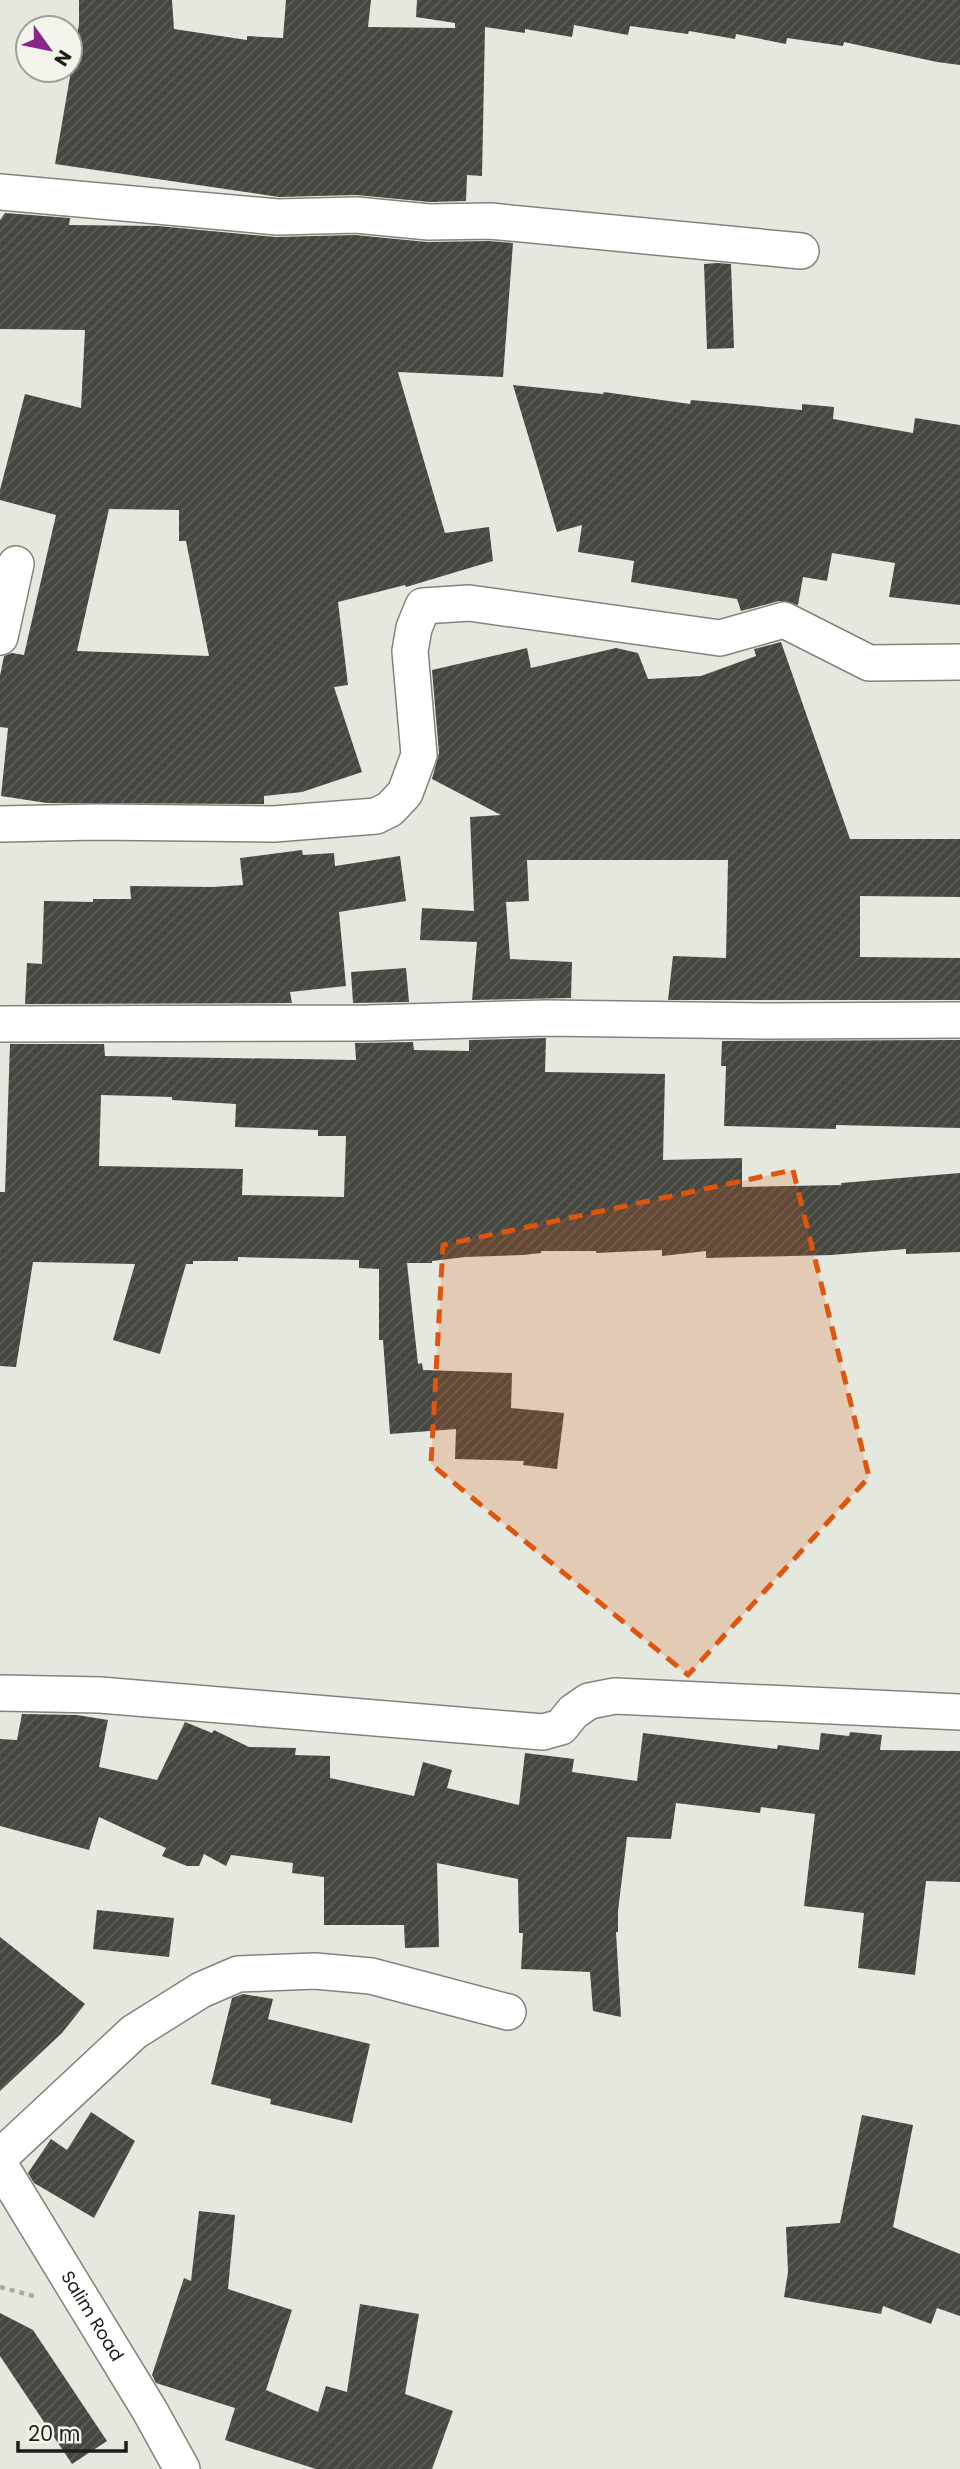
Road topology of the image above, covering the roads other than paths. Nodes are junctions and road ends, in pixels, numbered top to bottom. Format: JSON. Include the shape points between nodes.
{"nodes":[{"id":1,"x":0,"y":192,"type":"edge"},
{"id":2,"x":801,"y":251,"type":"dead end"},
{"id":3,"x":16,"y":564,"type":"dead end"},
{"id":4,"x":0,"y":637,"type":"edge"},
{"id":5,"x":960,"y":662,"type":"edge"},
{"id":6,"x":0,"y":824,"type":"edge"},
{"id":7,"x":960,"y":1020,"type":"edge"},
{"id":8,"x":0,"y":1024,"type":"edge"},
{"id":9,"x":0,"y":1693,"type":"edge"},
{"id":10,"x":960,"y":1712,"type":"edge"},
{"id":11,"x":508,"y":2012,"type":"dead end"},
{"id":12,"x":0,"y":2157,"type":"edge"},
{"id":13,"x":0,"y":2165,"type":"edge"},
{"id":14,"x":182,"y":2469,"type":"edge"}],
"edges":[{"from":1,"to":2,"type":"street","via":[[278,217],[490,221]]},
{"from":3,"to":4,"type":"street"},
{"from":5,"to":6,"type":"street","via":[[869,663],[784,620],[720,638],[469,603],[423,606],[410,651],[419,755],[404,793],[376,817],[274,824]]},
{"from":7,"to":8,"type":"street","via":[[546,1018]]},
{"from":9,"to":10,"type":"street","via":[[100,1695],[543,1732],[561,1727],[589,1701],[615,1696]]},
{"from":11,"to":12,"type":"street","via":[[371,1976],[315,1971],[238,1974],[201,1990],[134,2032]]},
{"from":13,"to":14,"type":"street","name":"Salim Road"}]}
